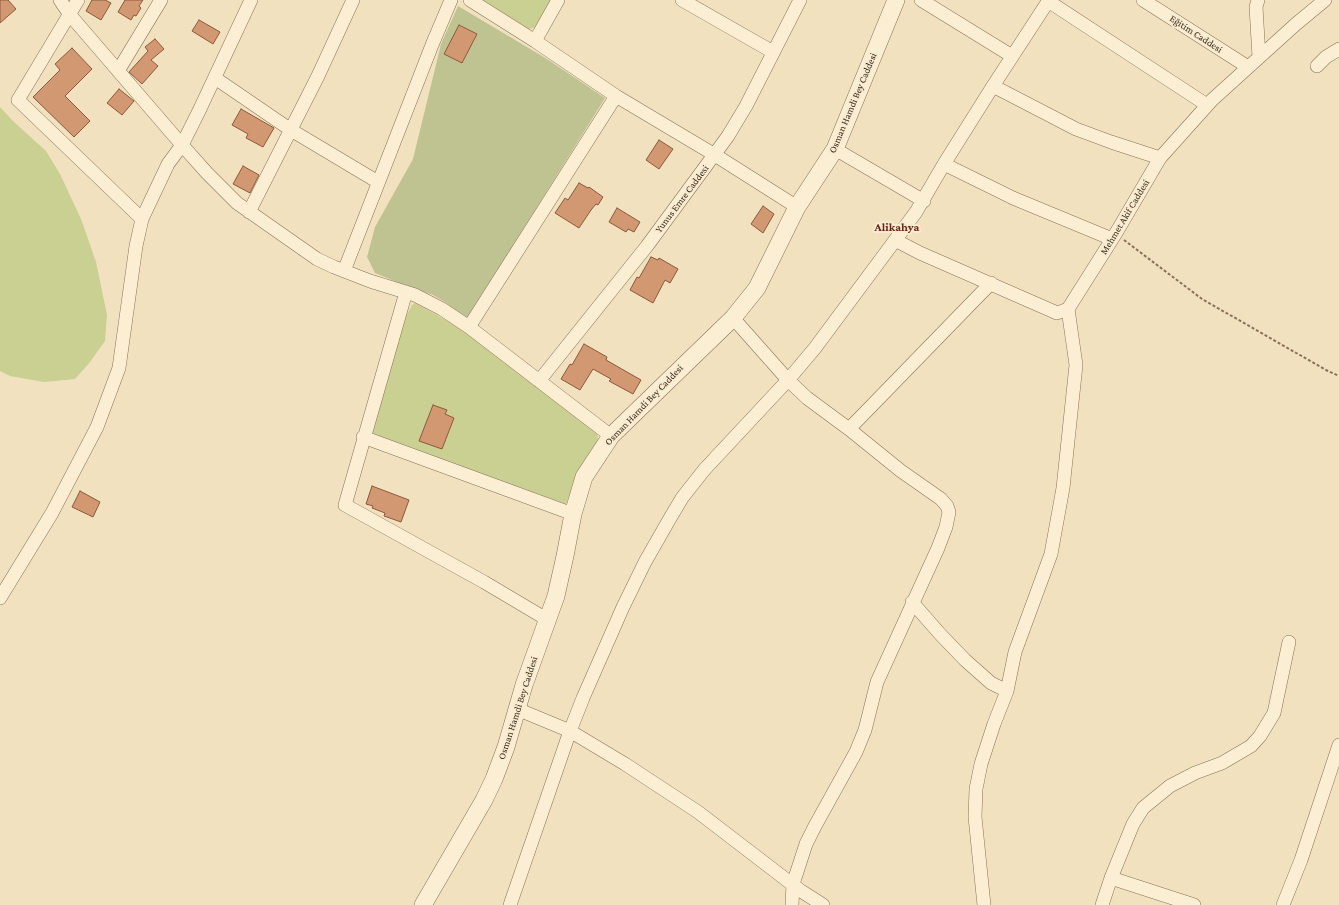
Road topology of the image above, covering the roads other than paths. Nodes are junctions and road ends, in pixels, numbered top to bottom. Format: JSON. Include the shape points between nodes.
{"nodes":[{"id":1,"x":60,"y":0,"type":"edge"},
{"id":2,"x":78,"y":0,"type":"edge"},
{"id":3,"x":161,"y":0,"type":"edge"},
{"id":4,"x":251,"y":0,"type":"edge"},
{"id":5,"x":353,"y":0,"type":"edge"},
{"id":6,"x":451,"y":0,"type":"edge"},
{"id":7,"x":470,"y":0,"type":"edge"},
{"id":8,"x":558,"y":0,"type":"edge"},
{"id":9,"x":682,"y":0,"type":"edge"},
{"id":10,"x":800,"y":0,"type":"edge"},
{"id":11,"x":895,"y":0,"type":"edge"},
{"id":12,"x":921,"y":0,"type":"edge"},
{"id":13,"x":1143,"y":0,"type":"edge"},
{"id":14,"x":1325,"y":0,"type":"edge"},
{"id":15,"x":1048,"y":1,"type":"edge"},
{"id":16,"x":1253,"y":2,"type":"edge"},
{"id":17,"x":70,"y":15,"type":"junction"},
{"id":18,"x":535,"y":41,"type":"junction"},
{"id":19,"x":1339,"y":49,"type":"edge"},
{"id":20,"x":773,"y":52,"type":"junction"},
{"id":21,"x":1012,"y":56,"type":"junction"},
{"id":22,"x":1259,"y":57,"type":"junction"},
{"id":23,"x":1317,"y":66,"type":"dead end"},
{"id":24,"x":1248,"y":67,"type":"junction"},
{"id":25,"x":118,"y":71,"type":"junction"},
{"id":26,"x":215,"y":78,"type":"junction"},
{"id":27,"x":993,"y":86,"type":"junction"},
{"id":28,"x":616,"y":96,"type":"junction"},
{"id":29,"x":1207,"y":105,"type":"junction"},
{"id":30,"x":291,"y":130,"type":"junction"},
{"id":31,"x":182,"y":145,"type":"junction"},
{"id":32,"x":835,"y":149,"type":"junction"},
{"id":33,"x":715,"y":155,"type":"junction"},
{"id":34,"x":1160,"y":158,"type":"junction"},
{"id":35,"x":944,"y":164,"type":"junction"},
{"id":36,"x":378,"y":182,"type":"junction"},
{"id":37,"x":924,"y":201,"type":"junction"},
{"id":38,"x":797,"y":207,"type":"junction"},
{"id":39,"x":249,"y":212,"type":"junction"},
{"id":40,"x":142,"y":219,"type":"junction"},
{"id":41,"x":1114,"y":236,"type":"junction"},
{"id":42,"x":895,"y":240,"type":"junction"},
{"id":43,"x":344,"y":271,"type":"junction"},
{"id":44,"x":991,"y":284,"type":"junction"},
{"id":45,"x":406,"y":292,"type":"junction"},
{"id":46,"x":1068,"y":309,"type":"junction"},
{"id":47,"x":733,"y":318,"type":"junction"},
{"id":48,"x":469,"y":327,"type":"junction"},
{"id":49,"x":788,"y":380,"type":"junction"},
{"id":50,"x":539,"y":381,"type":"junction"},
{"id":51,"x":849,"y":428,"type":"junction"},
{"id":52,"x":611,"y":436,"type":"junction"},
{"id":53,"x":363,"y":437,"type":"junction"},
{"id":54,"x":573,"y":514,"type":"junction"},
{"id":55,"x":0,"y":598,"type":"edge"},
{"id":56,"x":912,"y":602,"type":"junction"},
{"id":57,"x":548,"y":620,"type":"junction"},
{"id":58,"x":1289,"y":642,"type":"dead end"},
{"id":59,"x":1007,"y":692,"type":"junction"},
{"id":60,"x":517,"y":709,"type":"junction"},
{"id":61,"x":570,"y":731,"type":"junction"},
{"id":62,"x":1339,"y":745,"type":"edge"},
{"id":63,"x":1111,"y":878,"type":"junction"},
{"id":64,"x":793,"y":884,"type":"junction"},
{"id":65,"x":422,"y":905,"type":"edge"},
{"id":66,"x":510,"y":905,"type":"edge"},
{"id":67,"x":792,"y":905,"type":"edge"},
{"id":68,"x":823,"y":905,"type":"edge"},
{"id":69,"x":984,"y":905,"type":"edge"},
{"id":70,"x":1102,"y":905,"type":"edge"},
{"id":71,"x":1194,"y":905,"type":"edge"},
{"id":72,"x":1283,"y":905,"type":"edge"}],
"edges":[{"from":1,"to":17,"type":"street"},
{"from":2,"to":17,"type":"street"},
{"from":3,"to":25,"type":"street"},
{"from":4,"to":26,"type":"street"},
{"from":5,"to":30,"type":"street"},
{"from":6,"to":36,"type":"street"},
{"from":7,"to":18,"type":"street"},
{"from":8,"to":18,"type":"street"},
{"from":9,"to":20,"type":"street"},
{"from":10,"to":20,"type":"street","name":"Yunus Emre Caddesi"},
{"from":11,"to":32,"type":"street","name":"Osman Hamdi Bey Caddesi"},
{"from":12,"to":21,"type":"street"},
{"from":13,"to":24,"type":"street","name":"Eğitim Caddesi"},
{"from":14,"to":22,"type":"street","name":"Mehmet Akif Caddesi"},
{"from":15,"to":21,"type":"street"},
{"from":15,"to":29,"type":"street"},
{"from":16,"to":22,"type":"street"},
{"from":17,"to":25,"type":"street"},
{"from":17,"to":40,"type":"street","via":[[18,100]]},
{"from":18,"to":28,"type":"street"},
{"from":19,"to":23,"type":"street"},
{"from":20,"to":33,"type":"street","name":"Yunus Emre Caddesi","via":[[736,124]]},
{"from":21,"to":27,"type":"street"},
{"from":22,"to":24,"type":"street","name":"Mehmet Akif Caddesi"},
{"from":24,"to":29,"type":"street","name":"Mehmet Akif Caddesi"},
{"from":25,"to":31,"type":"street"},
{"from":26,"to":30,"type":"street"},
{"from":26,"to":31,"type":"street"},
{"from":27,"to":34,"type":"street","via":[[1076,129]]},
{"from":27,"to":35,"type":"street"},
{"from":28,"to":33,"type":"street"},
{"from":28,"to":48,"type":"street"},
{"from":29,"to":34,"type":"street","name":"Mehmet Akif Caddesi"},
{"from":30,"to":36,"type":"street"},
{"from":30,"to":39,"type":"street"},
{"from":31,"to":39,"type":"street","via":[[225,192]]},
{"from":31,"to":40,"type":"street","via":[[168,164]]},
{"from":32,"to":37,"type":"street"},
{"from":32,"to":38,"type":"street","name":"Osman Hamdi Bey Caddesi"},
{"from":33,"to":38,"type":"street"},
{"from":33,"to":50,"type":"street","name":"Yunus Emre Caddesi","via":[[647,246]]},
{"from":34,"to":41,"type":"street","name":"Mehmet Akif Caddesi"},
{"from":35,"to":37,"type":"street"},
{"from":35,"to":41,"type":"street","via":[[1013,198]]},
{"from":36,"to":43,"type":"street"},
{"from":37,"to":42,"type":"street"},
{"from":38,"to":47,"type":"street","name":"Osman Hamdi Bey Caddesi","via":[[757,288]]},
{"from":39,"to":43,"type":"street","via":[[312,256]]},
{"from":40,"to":55,"type":"street","via":[[119,368],[97,427],[52,513]]},
{"from":41,"to":46,"type":"street","name":"Mehmet Akif Caddesi"},
{"from":42,"to":44,"type":"street"},
{"from":42,"to":49,"type":"street","via":[[815,348]]},
{"from":43,"to":45,"type":"street"},
{"from":44,"to":46,"type":"street","via":[[1057,313]]},
{"from":44,"to":51,"type":"street"},
{"from":45,"to":48,"type":"street","via":[[429,301]]},
{"from":45,"to":53,"type":"street"},
{"from":46,"to":59,"type":"street","via":[[1076,364],[1063,488],[1051,554],[1015,652]]},
{"from":47,"to":49,"type":"street"},
{"from":47,"to":52,"type":"street","name":"Osman Hamdi Bey Caddesi"},
{"from":48,"to":50,"type":"street"},
{"from":49,"to":51,"type":"street","via":[[807,398]]},
{"from":49,"to":61,"type":"street","via":[[704,470],[682,498],[623,607]]},
{"from":50,"to":52,"type":"street"},
{"from":51,"to":56,"type":"street","via":[[948,506],[946,527]]},
{"from":52,"to":54,"type":"street","name":"Osman Hamdi Bey Caddesi","via":[[584,477]]},
{"from":53,"to":54,"type":"street"},
{"from":53,"to":57,"type":"street","via":[[345,504]]},
{"from":54,"to":57,"type":"street","name":"Osman Hamdi Bey Caddesi","via":[[556,596]]},
{"from":56,"to":59,"type":"street","via":[[965,660],[991,683]]},
{"from":56,"to":64,"type":"street","via":[[877,682],[861,741],[810,835]]},
{"from":57,"to":60,"type":"street","name":"Osman Hamdi Bey Caddesi"},
{"from":58,"to":63,"type":"street","via":[[1274,713],[1260,736],[1250,746],[1222,763],[1170,786],[1143,808],[1133,824]]},
{"from":59,"to":69,"type":"street","via":[[981,764],[976,789],[975,817]]},
{"from":60,"to":61,"type":"street"},
{"from":60,"to":65,"type":"street","name":"Osman Hamdi Bey Caddesi","via":[[506,747],[489,790]]},
{"from":61,"to":64,"type":"street","via":[[698,812]]},
{"from":61,"to":66,"type":"street"},
{"from":62,"to":72,"type":"street"},
{"from":63,"to":70,"type":"street"},
{"from":63,"to":71,"type":"street"},
{"from":64,"to":67,"type":"street"},
{"from":64,"to":68,"type":"street"}]}
